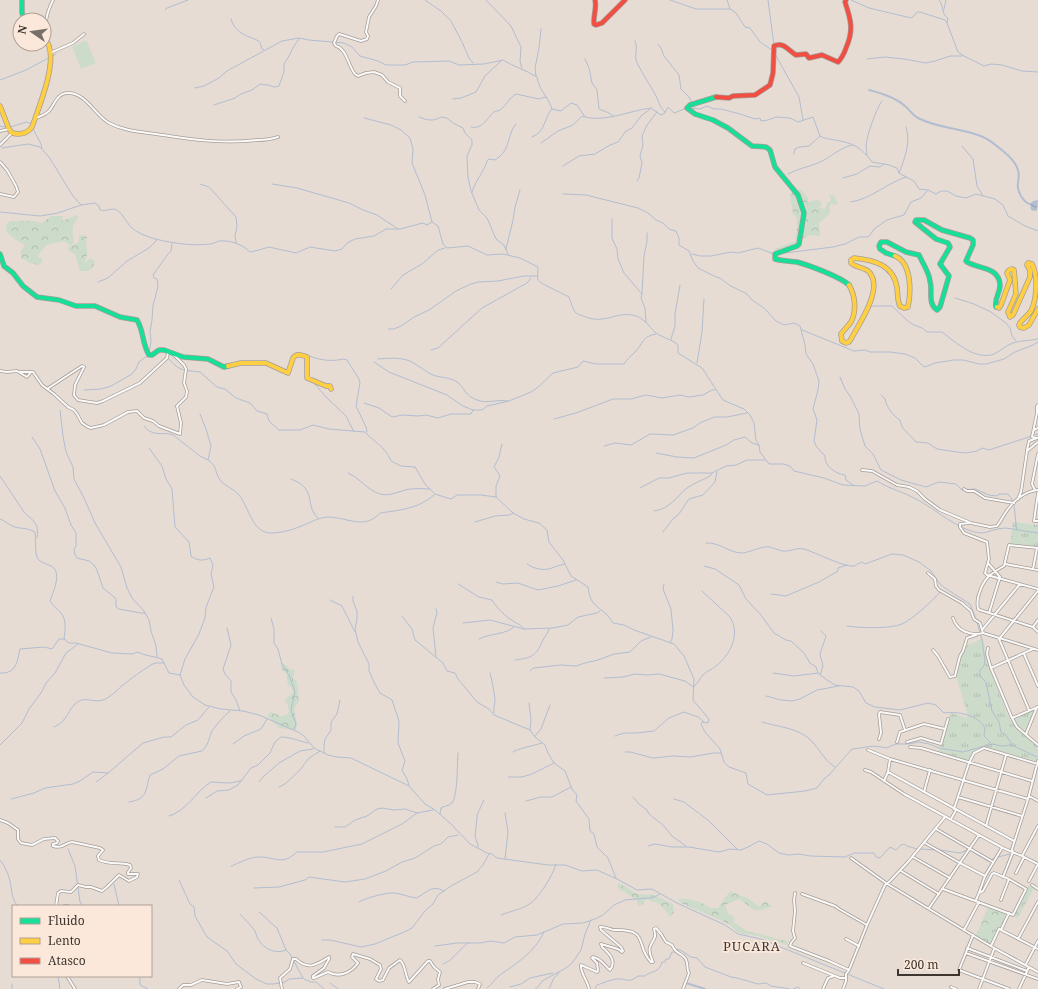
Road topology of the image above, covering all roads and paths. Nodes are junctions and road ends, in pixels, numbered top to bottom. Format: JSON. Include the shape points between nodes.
{"nodes":[{"id":1,"x":22,"y":0,"type":"edge"},
{"id":2,"x":53,"y":0,"type":"edge"},
{"id":3,"x":378,"y":0,"type":"edge"},
{"id":4,"x":595,"y":0,"type":"edge"},
{"id":5,"x":624,"y":0,"type":"edge"},
{"id":6,"x":846,"y":0,"type":"edge"},
{"id":7,"x":21,"y":12,"type":"edge"},
{"id":8,"x":48,"y":12,"type":"edge"},
{"id":9,"x":84,"y":34,"type":"dead end"},
{"id":10,"x":52,"y":51,"type":"edge"},
{"id":11,"x":50,"y":52,"type":"edge"},
{"id":12,"x":405,"y":101,"type":"dead end"},
{"id":13,"x":0,"y":106,"type":"edge"},
{"id":14,"x":34,"y":119,"type":"junction"},
{"id":15,"x":9,"y":129,"type":"junction"},
{"id":16,"x":0,"y":131,"type":"edge"},
{"id":17,"x":12,"y":133,"type":"junction"},
{"id":18,"x":278,"y":137,"type":"dead end"},
{"id":19,"x":0,"y":145,"type":"edge"},
{"id":20,"x":0,"y":162,"type":"edge"},
{"id":21,"x":0,"y":194,"type":"edge"},
{"id":22,"x":0,"y":254,"type":"edge"},
{"id":23,"x":1038,"y":309,"type":"edge"},
{"id":24,"x":168,"y":352,"type":"junction"},
{"id":25,"x":173,"y":354,"type":"junction"},
{"id":26,"x":0,"y":371,"type":"edge"},
{"id":27,"x":20,"y":372,"type":"junction"},
{"id":28,"x":31,"y":372,"type":"junction"},
{"id":29,"x":47,"y":389,"type":"junction"},
{"id":30,"x":331,"y":389,"type":"dead end"},
{"id":31,"x":1038,"y":405,"type":"edge"},
{"id":32,"x":1038,"y":428,"type":"edge"},
{"id":33,"x":1034,"y":430,"type":"junction"},
{"id":34,"x":1038,"y":438,"type":"edge"},
{"id":35,"x":1038,"y":442,"type":"edge"},
{"id":36,"x":1027,"y":451,"type":"junction"},
{"id":37,"x":1038,"y":454,"type":"edge"},
{"id":38,"x":862,"y":470,"type":"dead end"},
{"id":39,"x":964,"y":489,"type":"dead end"},
{"id":40,"x":1037,"y":490,"type":"edge"},
{"id":41,"x":1038,"y":493,"type":"edge"},
{"id":42,"x":1017,"y":500,"type":"junction"},
{"id":43,"x":1014,"y":502,"type":"junction"},
{"id":44,"x":1037,"y":506,"type":"edge"},
{"id":45,"x":1038,"y":521,"type":"edge"},
{"id":46,"x":969,"y":523,"type":"junction"},
{"id":47,"x":1038,"y":548,"type":"edge"},
{"id":48,"x":988,"y":563,"type":"junction"},
{"id":49,"x":1005,"y":564,"type":"junction"},
{"id":50,"x":1033,"y":569,"type":"junction"},
{"id":51,"x":1038,"y":570,"type":"edge"},
{"id":52,"x":996,"y":571,"type":"junction"},
{"id":53,"x":928,"y":573,"type":"dead end"},
{"id":54,"x":990,"y":575,"type":"junction"},
{"id":55,"x":1000,"y":578,"type":"junction"},
{"id":56,"x":1020,"y":584,"type":"junction"},
{"id":57,"x":1038,"y":590,"type":"edge"},
{"id":58,"x":989,"y":613,"type":"junction"},
{"id":59,"x":995,"y":615,"type":"junction"},
{"id":60,"x":953,"y":618,"type":"dead end"},
{"id":61,"x":1038,"y":620,"type":"edge"},
{"id":62,"x":1014,"y":621,"type":"junction"},
{"id":63,"x":1033,"y":627,"type":"junction"},
{"id":64,"x":982,"y":632,"type":"junction"},
{"id":65,"x":1038,"y":632,"type":"edge"},
{"id":66,"x":976,"y":635,"type":"junction"},
{"id":67,"x":999,"y":638,"type":"junction"},
{"id":68,"x":988,"y":648,"type":"dead end"},
{"id":69,"x":1033,"y":649,"type":"junction"},
{"id":70,"x":933,"y":650,"type":"dead end"},
{"id":71,"x":1038,"y":650,"type":"edge"},
{"id":72,"x":1024,"y":654,"type":"junction"},
{"id":73,"x":1008,"y":661,"type":"junction"},
{"id":74,"x":991,"y":668,"type":"junction"},
{"id":75,"x":1038,"y":686,"type":"edge"},
{"id":76,"x":1037,"y":707,"type":"edge"},
{"id":77,"x":1029,"y":710,"type":"junction"},
{"id":78,"x":1012,"y":718,"type":"junction"},
{"id":79,"x":948,"y":719,"type":"dead end"},
{"id":80,"x":945,"y":729,"type":"junction"},
{"id":81,"x":905,"y":730,"type":"junction"},
{"id":82,"x":1026,"y":734,"type":"junction"},
{"id":83,"x":879,"y":739,"type":"dead end"},
{"id":84,"x":897,"y":742,"type":"dead end"},
{"id":85,"x":907,"y":742,"type":"dead end"},
{"id":86,"x":1038,"y":745,"type":"edge"},
{"id":87,"x":910,"y":747,"type":"dead end"},
{"id":88,"x":868,"y":750,"type":"dead end"},
{"id":89,"x":1006,"y":755,"type":"junction"},
{"id":90,"x":890,"y":759,"type":"junction"},
{"id":91,"x":1038,"y":760,"type":"edge"},
{"id":92,"x":969,"y":763,"type":"junction"},
{"id":93,"x":1038,"y":764,"type":"edge"},
{"id":94,"x":866,"y":770,"type":"dead end"},
{"id":95,"x":930,"y":770,"type":"junction"},
{"id":96,"x":888,"y":772,"type":"junction"},
{"id":97,"x":1001,"y":772,"type":"junction"},
{"id":98,"x":964,"y":780,"type":"junction"},
{"id":99,"x":884,"y":781,"type":"junction"},
{"id":100,"x":1032,"y":781,"type":"junction"},
{"id":101,"x":996,"y":790,"type":"junction"},
{"id":102,"x":924,"y":792,"type":"junction"},
{"id":103,"x":958,"y":797,"type":"junction"},
{"id":104,"x":1028,"y":798,"type":"junction"},
{"id":105,"x":1038,"y":801,"type":"edge"},
{"id":106,"x":991,"y":807,"type":"junction"},
{"id":107,"x":955,"y":809,"type":"junction"},
{"id":108,"x":1022,"y":816,"type":"junction"},
{"id":109,"x":945,"y":817,"type":"junction"},
{"id":110,"x":951,"y":819,"type":"junction"},
{"id":111,"x":0,"y":820,"type":"edge"},
{"id":112,"x":986,"y":826,"type":"junction"},
{"id":113,"x":1038,"y":826,"type":"edge"},
{"id":114,"x":936,"y":829,"type":"junction"},
{"id":115,"x":979,"y":835,"type":"junction"},
{"id":116,"x":1014,"y":841,"type":"junction"},
{"id":117,"x":925,"y":843,"type":"junction"},
{"id":118,"x":970,"y":848,"type":"junction"},
{"id":119,"x":1003,"y":848,"type":"junction"},
{"id":120,"x":1013,"y":852,"type":"junction"},
{"id":121,"x":1023,"y":856,"type":"junction"},
{"id":122,"x":913,"y":857,"type":"junction"},
{"id":123,"x":851,"y":858,"type":"dead end"},
{"id":124,"x":993,"y":862,"type":"junction"},
{"id":125,"x":960,"y":863,"type":"junction"},
{"id":126,"x":900,"y":871,"type":"junction"},
{"id":127,"x":1016,"y":872,"type":"dead end"},
{"id":128,"x":985,"y":876,"type":"junction"},
{"id":129,"x":1003,"y":877,"type":"junction"},
{"id":130,"x":950,"y":878,"type":"junction"},
{"id":131,"x":1009,"y":879,"type":"junction"},
{"id":132,"x":1029,"y":881,"type":"dead end"},
{"id":133,"x":886,"y":883,"type":"junction"},
{"id":134,"x":1032,"y":885,"type":"dead end"},
{"id":135,"x":943,"y":889,"type":"junction"},
{"id":136,"x":1038,"y":889,"type":"edge"},
{"id":137,"x":795,"y":893,"type":"dead end"},
{"id":138,"x":979,"y":893,"type":"junction"},
{"id":139,"x":802,"y":894,"type":"dead end"},
{"id":140,"x":939,"y":894,"type":"junction"},
{"id":141,"x":976,"y":900,"type":"junction"},
{"id":142,"x":1001,"y":900,"type":"dead end"},
{"id":143,"x":979,"y":902,"type":"junction"},
{"id":144,"x":1038,"y":902,"type":"edge"},
{"id":145,"x":56,"y":905,"type":"edge"},
{"id":146,"x":929,"y":908,"type":"junction"},
{"id":147,"x":1009,"y":913,"type":"junction"},
{"id":148,"x":867,"y":925,"type":"junction"},
{"id":149,"x":964,"y":930,"type":"junction"},
{"id":150,"x":1001,"y":930,"type":"junction"},
{"id":151,"x":973,"y":935,"type":"junction"},
{"id":152,"x":846,"y":939,"type":"dead end"},
{"id":153,"x":1018,"y":939,"type":"junction"},
{"id":154,"x":1038,"y":940,"type":"edge"},
{"id":155,"x":859,"y":946,"type":"junction"},
{"id":156,"x":991,"y":946,"type":"junction"},
{"id":157,"x":1035,"y":947,"type":"junction"},
{"id":158,"x":968,"y":948,"type":"junction"},
{"id":159,"x":994,"y":948,"type":"junction"},
{"id":160,"x":1038,"y":949,"type":"edge"},
{"id":161,"x":966,"y":953,"type":"junction"},
{"id":162,"x":992,"y":957,"type":"junction"},
{"id":163,"x":990,"y":962,"type":"junction"},
{"id":164,"x":803,"y":963,"type":"dead end"},
{"id":165,"x":1026,"y":964,"type":"junction"},
{"id":166,"x":1029,"y":967,"type":"junction"},
{"id":167,"x":849,"y":970,"type":"junction"},
{"id":168,"x":1027,"y":971,"type":"junction"},
{"id":169,"x":1038,"y":972,"type":"edge"},
{"id":170,"x":1026,"y":975,"type":"junction"},
{"id":171,"x":835,"y":976,"type":"junction"},
{"id":172,"x":68,"y":977,"type":"edge"},
{"id":173,"x":846,"y":978,"type":"junction"},
{"id":174,"x":983,"y":979,"type":"junction"},
{"id":175,"x":1038,"y":979,"type":"edge"},
{"id":176,"x":951,"y":987,"type":"dead end"},
{"id":177,"x":75,"y":989,"type":"edge"},
{"id":178,"x":179,"y":989,"type":"edge"},
{"id":179,"x":237,"y":989,"type":"edge"},
{"id":180,"x":282,"y":989,"type":"edge"},
{"id":181,"x":433,"y":989,"type":"edge"},
{"id":182,"x":445,"y":989,"type":"edge"},
{"id":183,"x":478,"y":989,"type":"edge"},
{"id":184,"x":589,"y":989,"type":"edge"},
{"id":185,"x":683,"y":989,"type":"edge"},
{"id":186,"x":823,"y":989,"type":"edge"},
{"id":187,"x":843,"y":989,"type":"edge"},
{"id":188,"x":956,"y":989,"type":"edge"},
{"id":189,"x":979,"y":989,"type":"edge"},
{"id":190,"x":1009,"y":989,"type":"edge"},
{"id":191,"x":1019,"y":989,"type":"edge"}],
"edges":[{"from":1,"to":7,"type":"street"},
{"from":2,"to":8,"type":"street"},
{"from":3,"to":12,"type":"street","via":[[370,17],[366,32],[367,40],[360,41],[339,34],[334,43],[343,51],[355,74],[358,76],[374,72],[382,75],[388,82],[400,88],[400,96]]},
{"from":4,"to":5,"type":"street","via":[[597,7],[593,20],[596,25],[602,23]]},
{"from":6,"to":23,"type":"street","via":[[853,29],[842,59],[838,62],[822,55],[809,58],[806,54],[795,55],[781,44],[776,44],[770,85],[755,95],[729,98],[718,96],[687,108],[713,120],[752,146],[766,147],[770,150],[775,166],[798,195],[804,213],[799,244],[778,252],[775,259],[818,269],[849,284],[854,296],[854,316],[841,334],[842,341],[846,343],[851,339],[874,292],[870,273],[853,266],[851,263],[854,258],[878,262],[888,268],[898,290],[898,305],[904,309],[908,308],[909,281],[904,265],[898,256],[881,251],[881,242],[919,255],[930,276],[931,304],[937,310],[940,307],[949,276],[940,261],[950,247],[948,243],[936,239],[919,227],[915,222],[920,219],[973,240],[966,261],[996,274],[1000,286],[996,307],[999,308],[1001,305],[1010,280],[1008,272],[1014,270],[1016,292],[1008,311],[1010,317],[1030,277],[1027,265],[1032,264],[1035,269],[1035,295],[1030,312],[1021,321],[1020,327],[1029,325]]},
{"from":9,"to":10,"type":"street","via":[[73,43]]},
{"from":11,"to":14,"type":"street","via":[[48,78]]},
{"from":13,"to":15,"type":"street"},
{"from":14,"to":17,"type":"street","via":[[32,127],[26,133]]},
{"from":14,"to":18,"type":"street","via":[[43,116],[60,95],[67,93],[80,97],[102,119],[125,130],[204,141],[248,142]]},
{"from":15,"to":16,"type":"street"},
{"from":15,"to":17,"type":"street"},
{"from":17,"to":19,"type":"street"},
{"from":20,"to":21,"type":"street","via":[[18,192],[14,197]]},
{"from":22,"to":24,"type":"street","via":[[4,266],[37,297],[59,300],[76,306],[95,306],[120,317],[135,319],[140,324],[141,338],[147,354],[152,355],[159,350]]},
{"from":24,"to":25,"type":"street"},
{"from":24,"to":29,"type":"street","via":[[169,356],[140,383],[100,403],[81,401],[74,395],[75,385],[84,367],[82,366]]},
{"from":25,"to":29,"type":"street","via":[[186,369],[184,380],[187,394],[177,406],[181,423],[180,434],[144,418],[137,411],[128,412],[104,426],[88,427],[82,423],[74,410]]},
{"from":25,"to":30,"type":"street","via":[[208,359],[224,367],[241,363],[266,364],[288,373],[291,359],[300,354],[307,357],[307,378],[330,386]]},
{"from":26,"to":27,"type":"street"},
{"from":27,"to":28,"type":"street"},
{"from":27,"to":28,"type":"street","via":[[27,377]]},
{"from":28,"to":29,"type":"street"},
{"from":31,"to":33,"type":"street"},
{"from":32,"to":33,"type":"street"},
{"from":33,"to":34,"type":"street","via":[[1032,436]]},
{"from":34,"to":36,"type":"street","via":[[1029,441]]},
{"from":35,"to":36,"type":"street"},
{"from":36,"to":42,"type":"street","via":[[1021,492]]},
{"from":37,"to":40,"type":"street","via":[[1032,484]]},
{"from":38,"to":46,"type":"street","via":[[872,471],[897,485],[909,487],[940,510]]},
{"from":39,"to":43,"type":"street","via":[[985,498]]},
{"from":40,"to":42,"type":"street","via":[[1027,492]]},
{"from":41,"to":44,"type":"street"},
{"from":42,"to":43,"type":"street"},
{"from":43,"to":46,"type":"street","via":[[997,526]]},
{"from":44,"to":45,"type":"street","via":[[1034,521]]},
{"from":46,"to":48,"type":"street","via":[[960,524],[960,527],[964,533],[987,542]]},
{"from":47,"to":49,"type":"street","via":[[1010,545]]},
{"from":47,"to":50,"type":"street"},
{"from":48,"to":52,"type":"street"},
{"from":48,"to":54,"type":"street","via":[[985,573]]},
{"from":49,"to":50,"type":"street"},
{"from":49,"to":52,"type":"street"},
{"from":50,"to":51,"type":"street"},
{"from":52,"to":54,"type":"street"},
{"from":52,"to":55,"type":"street"},
{"from":53,"to":64,"type":"street","via":[[935,579],[939,590],[971,611],[974,619],[980,623]]},
{"from":54,"to":55,"type":"street"},
{"from":54,"to":58,"type":"street","via":[[982,582],[977,603],[978,609]]},
{"from":55,"to":56,"type":"street"},
{"from":55,"to":58,"type":"street"},
{"from":56,"to":57,"type":"street"},
{"from":56,"to":59,"type":"street"},
{"from":57,"to":62,"type":"street"},
{"from":58,"to":59,"type":"street"},
{"from":59,"to":62,"type":"street"},
{"from":59,"to":64,"type":"street"},
{"from":60,"to":66,"type":"street","via":[[962,631]]},
{"from":61,"to":63,"type":"street"},
{"from":62,"to":63,"type":"street"},
{"from":62,"to":67,"type":"street"},
{"from":63,"to":65,"type":"street"},
{"from":64,"to":66,"type":"street"},
{"from":64,"to":67,"type":"street"},
{"from":66,"to":70,"type":"street","via":[[967,638],[955,676],[950,677]]},
{"from":67,"to":69,"type":"street"},
{"from":67,"to":73,"type":"street"},
{"from":68,"to":74,"type":"street"},
{"from":69,"to":71,"type":"street"},
{"from":69,"to":72,"type":"street"},
{"from":72,"to":73,"type":"street"},
{"from":72,"to":75,"type":"street"},
{"from":73,"to":74,"type":"street"},
{"from":73,"to":77,"type":"street"},
{"from":74,"to":78,"type":"street"},
{"from":76,"to":77,"type":"street"},
{"from":76,"to":82,"type":"street"},
{"from":77,"to":78,"type":"street"},
{"from":78,"to":82,"type":"street","via":[[1017,727]]},
{"from":79,"to":80,"type":"street"},
{"from":80,"to":81,"type":"street","via":[[924,724]]},
{"from":80,"to":85,"type":"street","via":[[941,744],[921,738]]},
{"from":81,"to":83,"type":"street","via":[[900,715],[880,712]]},
{"from":81,"to":84,"type":"street","via":[[900,732]]},
{"from":82,"to":86,"type":"street"},
{"from":87,"to":92,"type":"street"},
{"from":88,"to":90,"type":"street"},
{"from":89,"to":92,"type":"street","via":[[984,748],[974,753]]},
{"from":89,"to":93,"type":"street"},
{"from":89,"to":97,"type":"street"},
{"from":90,"to":95,"type":"street"},
{"from":90,"to":96,"type":"street"},
{"from":91,"to":93,"type":"street"},
{"from":92,"to":97,"type":"street"},
{"from":92,"to":98,"type":"street"},
{"from":93,"to":100,"type":"street"},
{"from":94,"to":99,"type":"street"},
{"from":95,"to":98,"type":"street"},
{"from":95,"to":102,"type":"street"},
{"from":96,"to":99,"type":"street"},
{"from":96,"to":102,"type":"street"},
{"from":97,"to":100,"type":"street"},
{"from":97,"to":101,"type":"street"},
{"from":98,"to":101,"type":"street"},
{"from":98,"to":103,"type":"street"},
{"from":99,"to":109,"type":"street"},
{"from":100,"to":104,"type":"street"},
{"from":101,"to":104,"type":"street"},
{"from":101,"to":106,"type":"street"},
{"from":102,"to":107,"type":"street"},
{"from":103,"to":106,"type":"street"},
{"from":103,"to":107,"type":"street"},
{"from":104,"to":105,"type":"street"},
{"from":104,"to":108,"type":"street"},
{"from":106,"to":108,"type":"street"},
{"from":106,"to":112,"type":"street"},
{"from":107,"to":110,"type":"street"},
{"from":107,"to":112,"type":"street"},
{"from":108,"to":116,"type":"street"},
{"from":109,"to":110,"type":"street"},
{"from":109,"to":114,"type":"street"},
{"from":110,"to":115,"type":"street"},
{"from":111,"to":145,"type":"street","via":[[18,830],[18,839],[21,843],[32,845],[44,839],[55,838],[58,841],[53,844],[55,847],[72,842],[100,848],[103,850],[98,856],[99,860],[111,864],[130,865],[128,874],[138,874],[129,881],[119,875],[102,891],[78,885],[71,892],[61,891],[58,893]]},
{"from":112,"to":116,"type":"street"},
{"from":113,"to":121,"type":"street"},
{"from":114,"to":117,"type":"street"},
{"from":114,"to":118,"type":"street"},
{"from":115,"to":118,"type":"street"},
{"from":115,"to":119,"type":"street"},
{"from":116,"to":120,"type":"street"},
{"from":117,"to":122,"type":"street"},
{"from":117,"to":125,"type":"street"},
{"from":118,"to":124,"type":"street"},
{"from":118,"to":125,"type":"street"},
{"from":119,"to":120,"type":"street"},
{"from":119,"to":124,"type":"street"},
{"from":120,"to":121,"type":"street"},
{"from":120,"to":129,"type":"street"},
{"from":121,"to":127,"type":"street"},
{"from":121,"to":132,"type":"street","via":[[1038,864]]},
{"from":122,"to":126,"type":"street"},
{"from":122,"to":130,"type":"street"},
{"from":123,"to":133,"type":"street"},
{"from":124,"to":128,"type":"street"},
{"from":125,"to":128,"type":"street"},
{"from":125,"to":130,"type":"street"},
{"from":126,"to":133,"type":"street"},
{"from":126,"to":140,"type":"street"},
{"from":128,"to":138,"type":"street"},
{"from":129,"to":131,"type":"street"},
{"from":129,"to":138,"type":"street","via":[[992,874],[983,892]]},
{"from":130,"to":135,"type":"street"},
{"from":131,"to":142,"type":"street"},
{"from":131,"to":147,"type":"street","via":[[1026,889],[1013,915]]},
{"from":133,"to":146,"type":"street"},
{"from":133,"to":148,"type":"street"},
{"from":134,"to":136,"type":"street"},
{"from":135,"to":140,"type":"street"},
{"from":135,"to":141,"type":"street"},
{"from":137,"to":167,"type":"street","via":[[795,938],[790,946]]},
{"from":138,"to":141,"type":"street"},
{"from":139,"to":148,"type":"street","via":[[835,906]]},
{"from":140,"to":146,"type":"street"},
{"from":141,"to":143,"type":"street"},
{"from":143,"to":147,"type":"street"},
{"from":143,"to":149,"type":"street"},
{"from":144,"to":153,"type":"street"},
{"from":146,"to":149,"type":"street"},
{"from":147,"to":150,"type":"street"},
{"from":148,"to":155,"type":"street"},
{"from":149,"to":151,"type":"street"},
{"from":150,"to":153,"type":"street"},
{"from":150,"to":156,"type":"street","via":[[999,929]]},
{"from":151,"to":156,"type":"street"},
{"from":151,"to":158,"type":"street"},
{"from":152,"to":155,"type":"street"},
{"from":153,"to":157,"type":"street"},
{"from":154,"to":157,"type":"street"},
{"from":155,"to":167,"type":"street"},
{"from":156,"to":159,"type":"street"},
{"from":157,"to":160,"type":"street"},
{"from":157,"to":165,"type":"street"},
{"from":158,"to":161,"type":"street"},
{"from":158,"to":162,"type":"street"},
{"from":159,"to":162,"type":"street"},
{"from":159,"to":165,"type":"street"},
{"from":161,"to":163,"type":"street"},
{"from":161,"to":174,"type":"street","via":[[959,970]]},
{"from":162,"to":163,"type":"street"},
{"from":162,"to":168,"type":"street"},
{"from":163,"to":170,"type":"street"},
{"from":163,"to":174,"type":"street"},
{"from":164,"to":171,"type":"street"},
{"from":165,"to":166,"type":"street"},
{"from":166,"to":168,"type":"street"},
{"from":166,"to":169,"type":"street"},
{"from":167,"to":173,"type":"street"},
{"from":168,"to":170,"type":"street"},
{"from":170,"to":175,"type":"street"},
{"from":170,"to":191,"type":"street"},
{"from":171,"to":173,"type":"street"},
{"from":171,"to":186,"type":"street","via":[[828,978]]},
{"from":172,"to":177,"type":"street"},
{"from":173,"to":187,"type":"street"},
{"from":174,"to":189,"type":"street"},
{"from":174,"to":190,"type":"street"},
{"from":176,"to":188,"type":"street"},
{"from":178,"to":179,"type":"street","via":[[183,985],[191,985],[202,980],[228,984],[239,982],[241,987]]},
{"from":180,"to":181,"type":"street","via":[[280,978],[290,969],[293,959],[302,964],[315,965],[329,957],[326,966],[313,976],[314,978],[328,972],[335,975],[350,972],[358,963],[352,957],[353,954],[380,965],[381,969],[376,979],[379,981],[383,980],[389,968],[400,960],[403,962],[409,982],[430,961],[440,972],[439,984]]},
{"from":182,"to":183,"type":"street","via":[[475,982],[480,984]]},
{"from":184,"to":185,"type":"street","via":[[581,965],[597,972],[598,964],[592,958],[595,957],[610,970],[612,958],[601,944],[623,951],[601,930],[600,927],[603,926],[612,930],[636,933],[641,939],[645,956],[651,962],[653,961],[649,948],[654,941],[656,928],[676,952],[686,958],[689,973]]}]}
